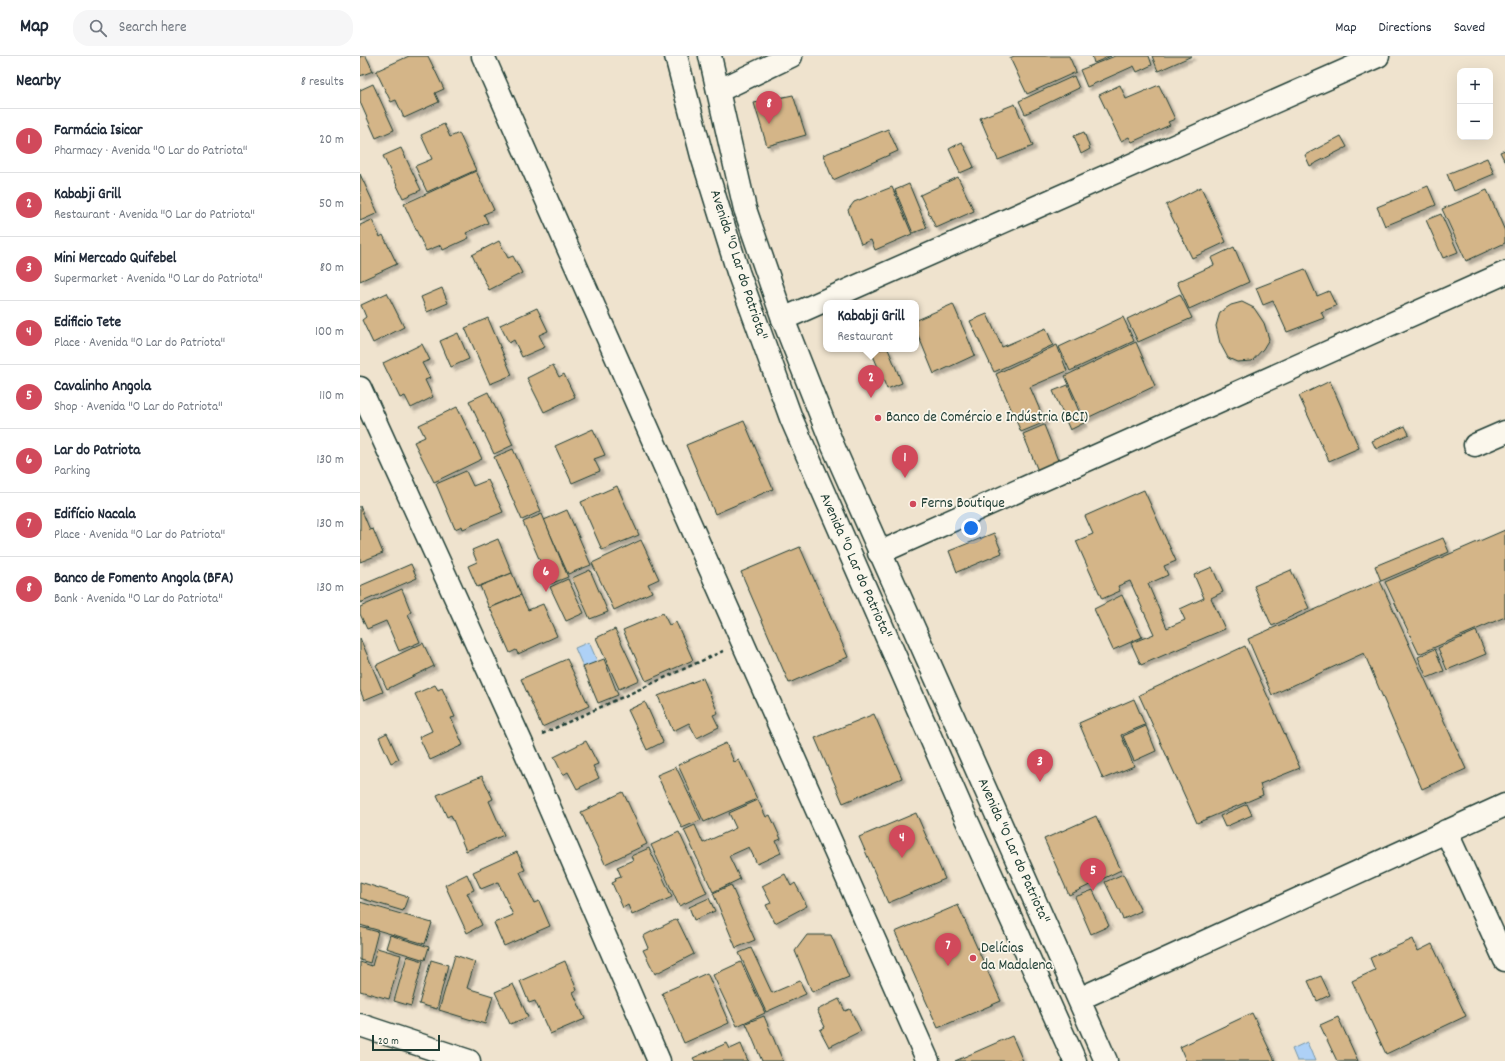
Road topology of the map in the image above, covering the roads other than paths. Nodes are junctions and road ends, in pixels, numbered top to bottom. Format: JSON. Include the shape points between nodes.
{"nodes":[{"id":1,"x":483,"y":56,"type":"edge"},
{"id":2,"x":676,"y":56,"type":"edge"},
{"id":3,"x":710,"y":56,"type":"edge"},
{"id":4,"x":1378,"y":56,"type":"edge"},
{"id":5,"x":784,"y":57,"type":"edge"},
{"id":6,"x":718,"y":91,"type":"junction"},
{"id":7,"x":1505,"y":273,"type":"edge"},
{"id":8,"x":826,"y":300,"type":"edge"},
{"id":9,"x":823,"y":301,"type":"edge"},
{"id":10,"x":783,"y":319,"type":"junction"},
{"id":11,"x":360,"y":388,"type":"edge"},
{"id":12,"x":1505,"y":432,"type":"edge"},
{"id":13,"x":1475,"y":445,"type":"dead end"},
{"id":14,"x":879,"y":553,"type":"junction"},
{"id":15,"x":1505,"y":805,"type":"edge"},
{"id":16,"x":1446,"y":831,"type":"junction"},
{"id":17,"x":1505,"y":960,"type":"edge"},
{"id":18,"x":1079,"y":999,"type":"junction"},
{"id":19,"x":360,"y":1025,"type":"edge"},
{"id":20,"x":469,"y":1061,"type":"edge"},
{"id":21,"x":659,"y":1061,"type":"edge"},
{"id":22,"x":928,"y":1061,"type":"edge"},
{"id":23,"x":1075,"y":1061,"type":"edge"},
{"id":24,"x":1106,"y":1061,"type":"edge"}],
"edges":[{"from":1,"to":22,"type":"street"},
{"from":2,"to":23,"type":"street","name":"Avenida \"O Lar do Patriota\"","via":[[702,156],[736,265],[791,418],[954,792]]},
{"from":3,"to":6,"type":"street","name":"Avenida \"O Lar do Patriota\""},
{"from":4,"to":8,"type":"street"},
{"from":5,"to":6,"type":"street"},
{"from":6,"to":10,"type":"street","name":"Avenida \"O Lar do Patriota\"","via":[[745,209]]},
{"from":7,"to":14,"type":"street"},
{"from":9,"to":10,"type":"street"},
{"from":10,"to":14,"type":"street","name":"Avenida \"O Lar do Patriota\""},
{"from":11,"to":21,"type":"street","via":[[522,744]]},
{"from":12,"to":13,"type":"street"},
{"from":14,"to":18,"type":"street","name":"Avenida \"O Lar do Patriota\""},
{"from":15,"to":16,"type":"street"},
{"from":16,"to":17,"type":"street"},
{"from":16,"to":18,"type":"street"},
{"from":18,"to":24,"type":"street","name":"Avenida \"O Lar do Patriota\""},
{"from":19,"to":20,"type":"street"}]}
